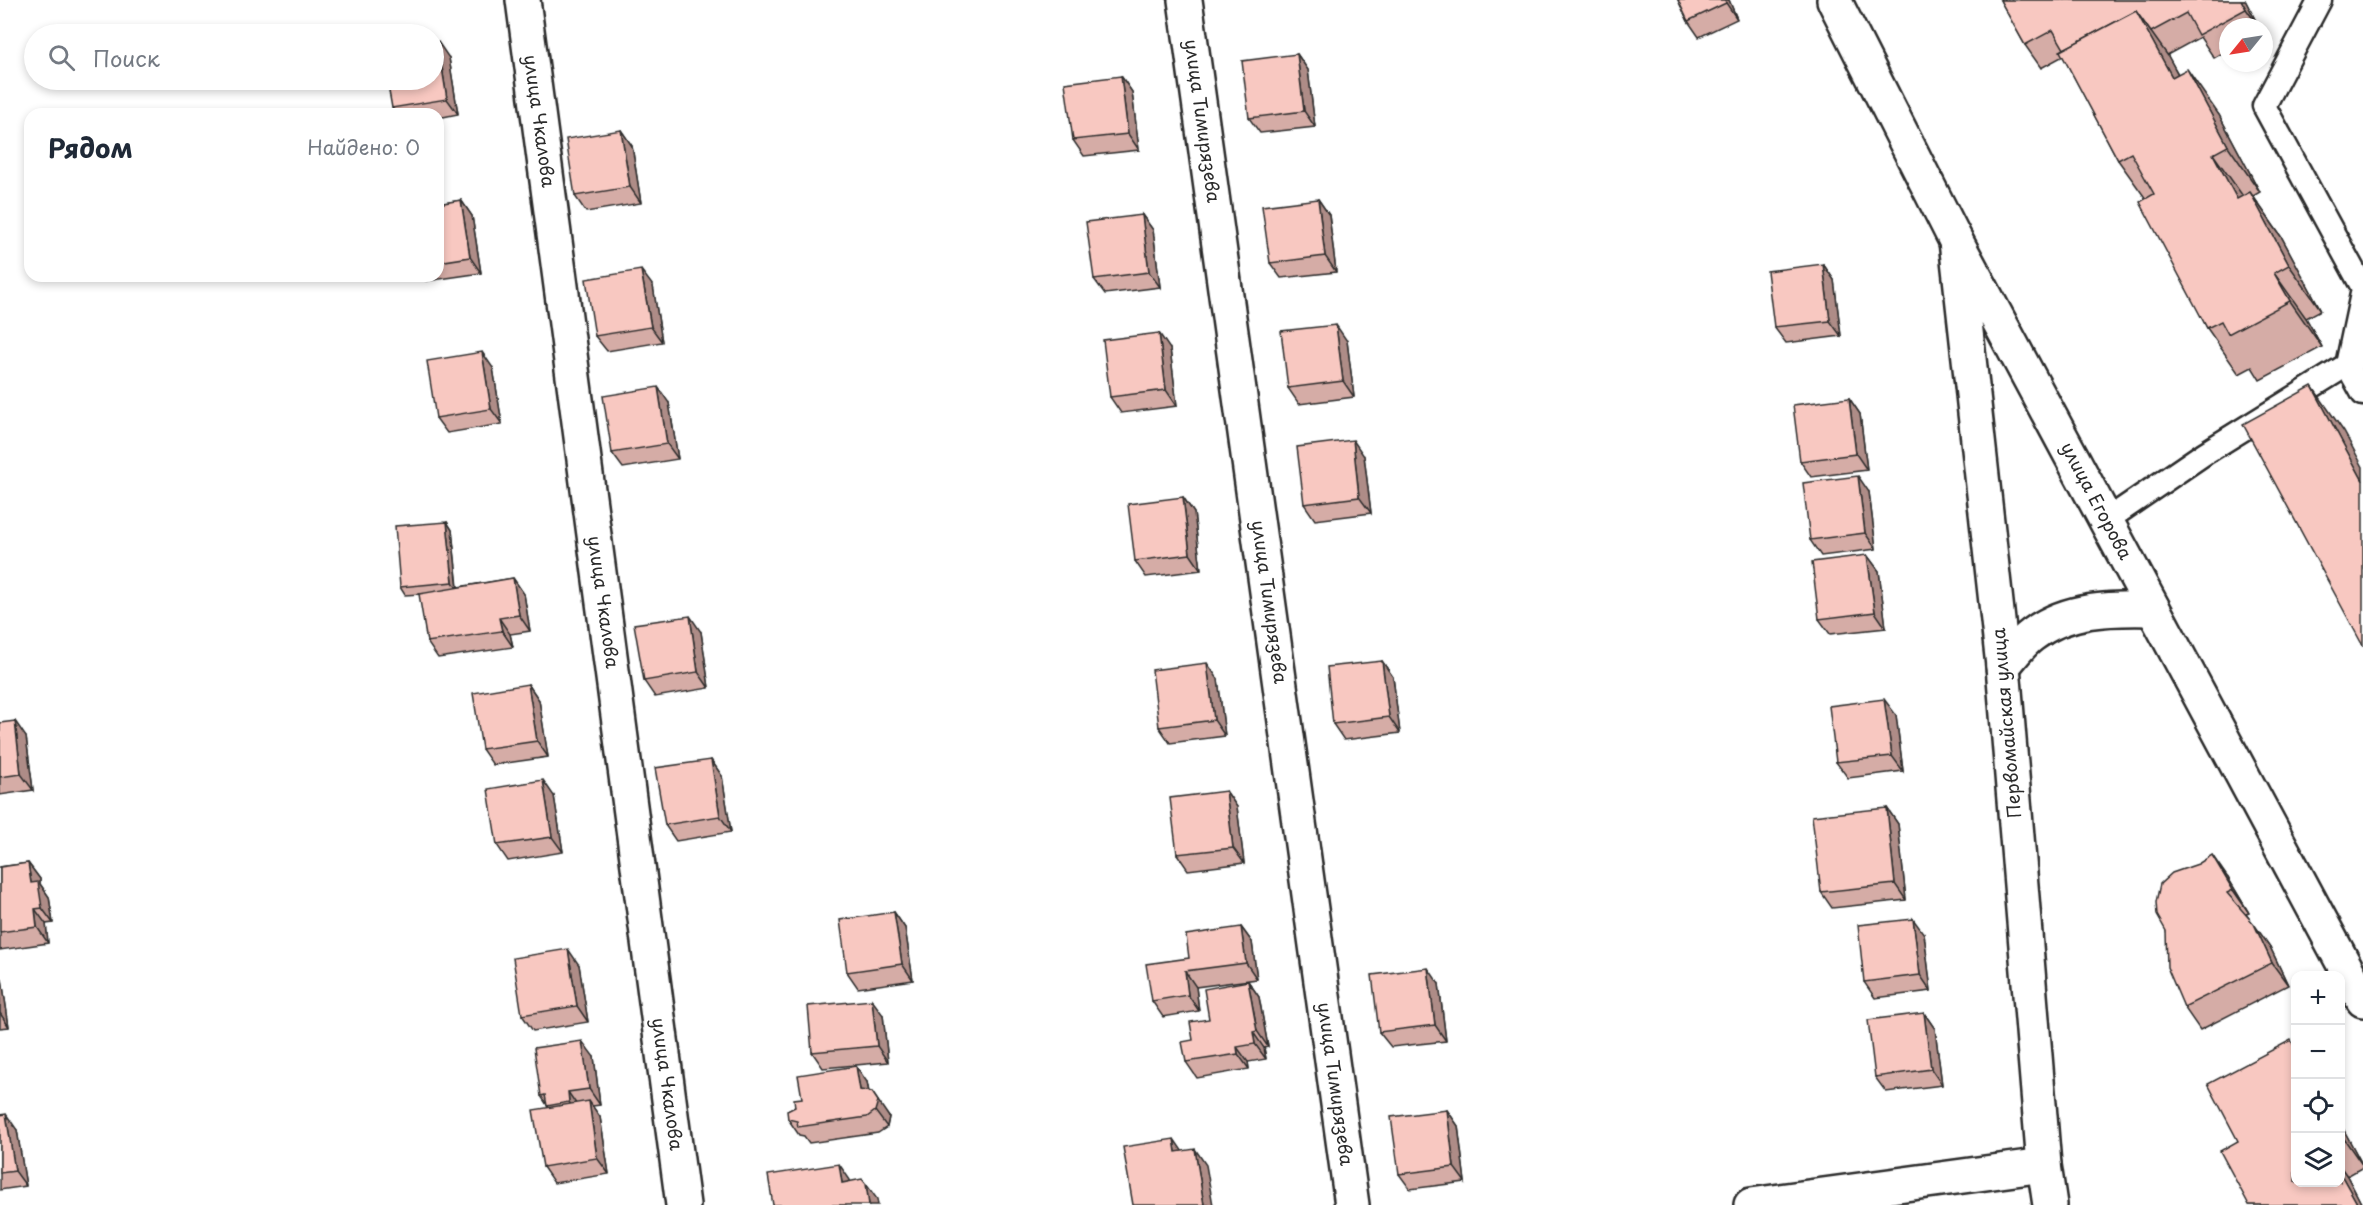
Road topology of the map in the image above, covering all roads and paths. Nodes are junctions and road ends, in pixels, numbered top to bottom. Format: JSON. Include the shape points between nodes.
{"nodes":[{"id":1,"x":523,"y":0,"type":"edge"},
{"id":2,"x":1185,"y":0,"type":"edge"},
{"id":3,"x":1834,"y":0,"type":"edge"},
{"id":4,"x":2320,"y":0,"type":"edge"},
{"id":5,"x":1956,"y":241,"type":"junction"},
{"id":6,"x":2363,"y":288,"type":"edge"},
{"id":7,"x":2355,"y":360,"type":"edge"},
{"id":8,"x":2363,"y":394,"type":"edge"},
{"id":9,"x":2107,"y":520,"type":"junction"},
{"id":10,"x":2153,"y":609,"type":"junction"},
{"id":11,"x":2003,"y":666,"type":"junction"},
{"id":12,"x":2363,"y":1000,"type":"edge"},
{"id":13,"x":2044,"y":1165,"type":"junction"},
{"id":14,"x":683,"y":1205,"type":"edge"},
{"id":15,"x":1352,"y":1205,"type":"edge"},
{"id":16,"x":1750,"y":1205,"type":"edge"},
{"id":17,"x":2050,"y":1205,"type":"edge"}],
"edges":[{"from":1,"to":14,"type":"street","name":"улица Чкалова"},
{"from":2,"to":15,"type":"street","name":"улица Тимирязева"},
{"from":3,"to":5,"type":"street","name":"улица Егорова"},
{"from":4,"to":6,"type":"lane","via":[[2264,106]]},
{"from":5,"to":9,"type":"street","name":"улица Егорова"},
{"from":5,"to":11,"type":"street","name":"Первомайская улица"},
{"from":6,"to":7,"type":"lane"},
{"from":7,"to":8,"type":"lane"},
{"from":7,"to":9,"type":"lane","via":[[2205,453]]},
{"from":9,"to":10,"type":"street","name":"улица Егорова"},
{"from":10,"to":11,"type":"street","via":[[2103,608],[2069,615],[2031,635]]},
{"from":10,"to":12,"type":"street","name":"улица Егорова"},
{"from":11,"to":13,"type":"street","name":"Первомайская улица"},
{"from":13,"to":16,"type":"street"},
{"from":13,"to":17,"type":"street","name":"Первомайская улица"}]}
